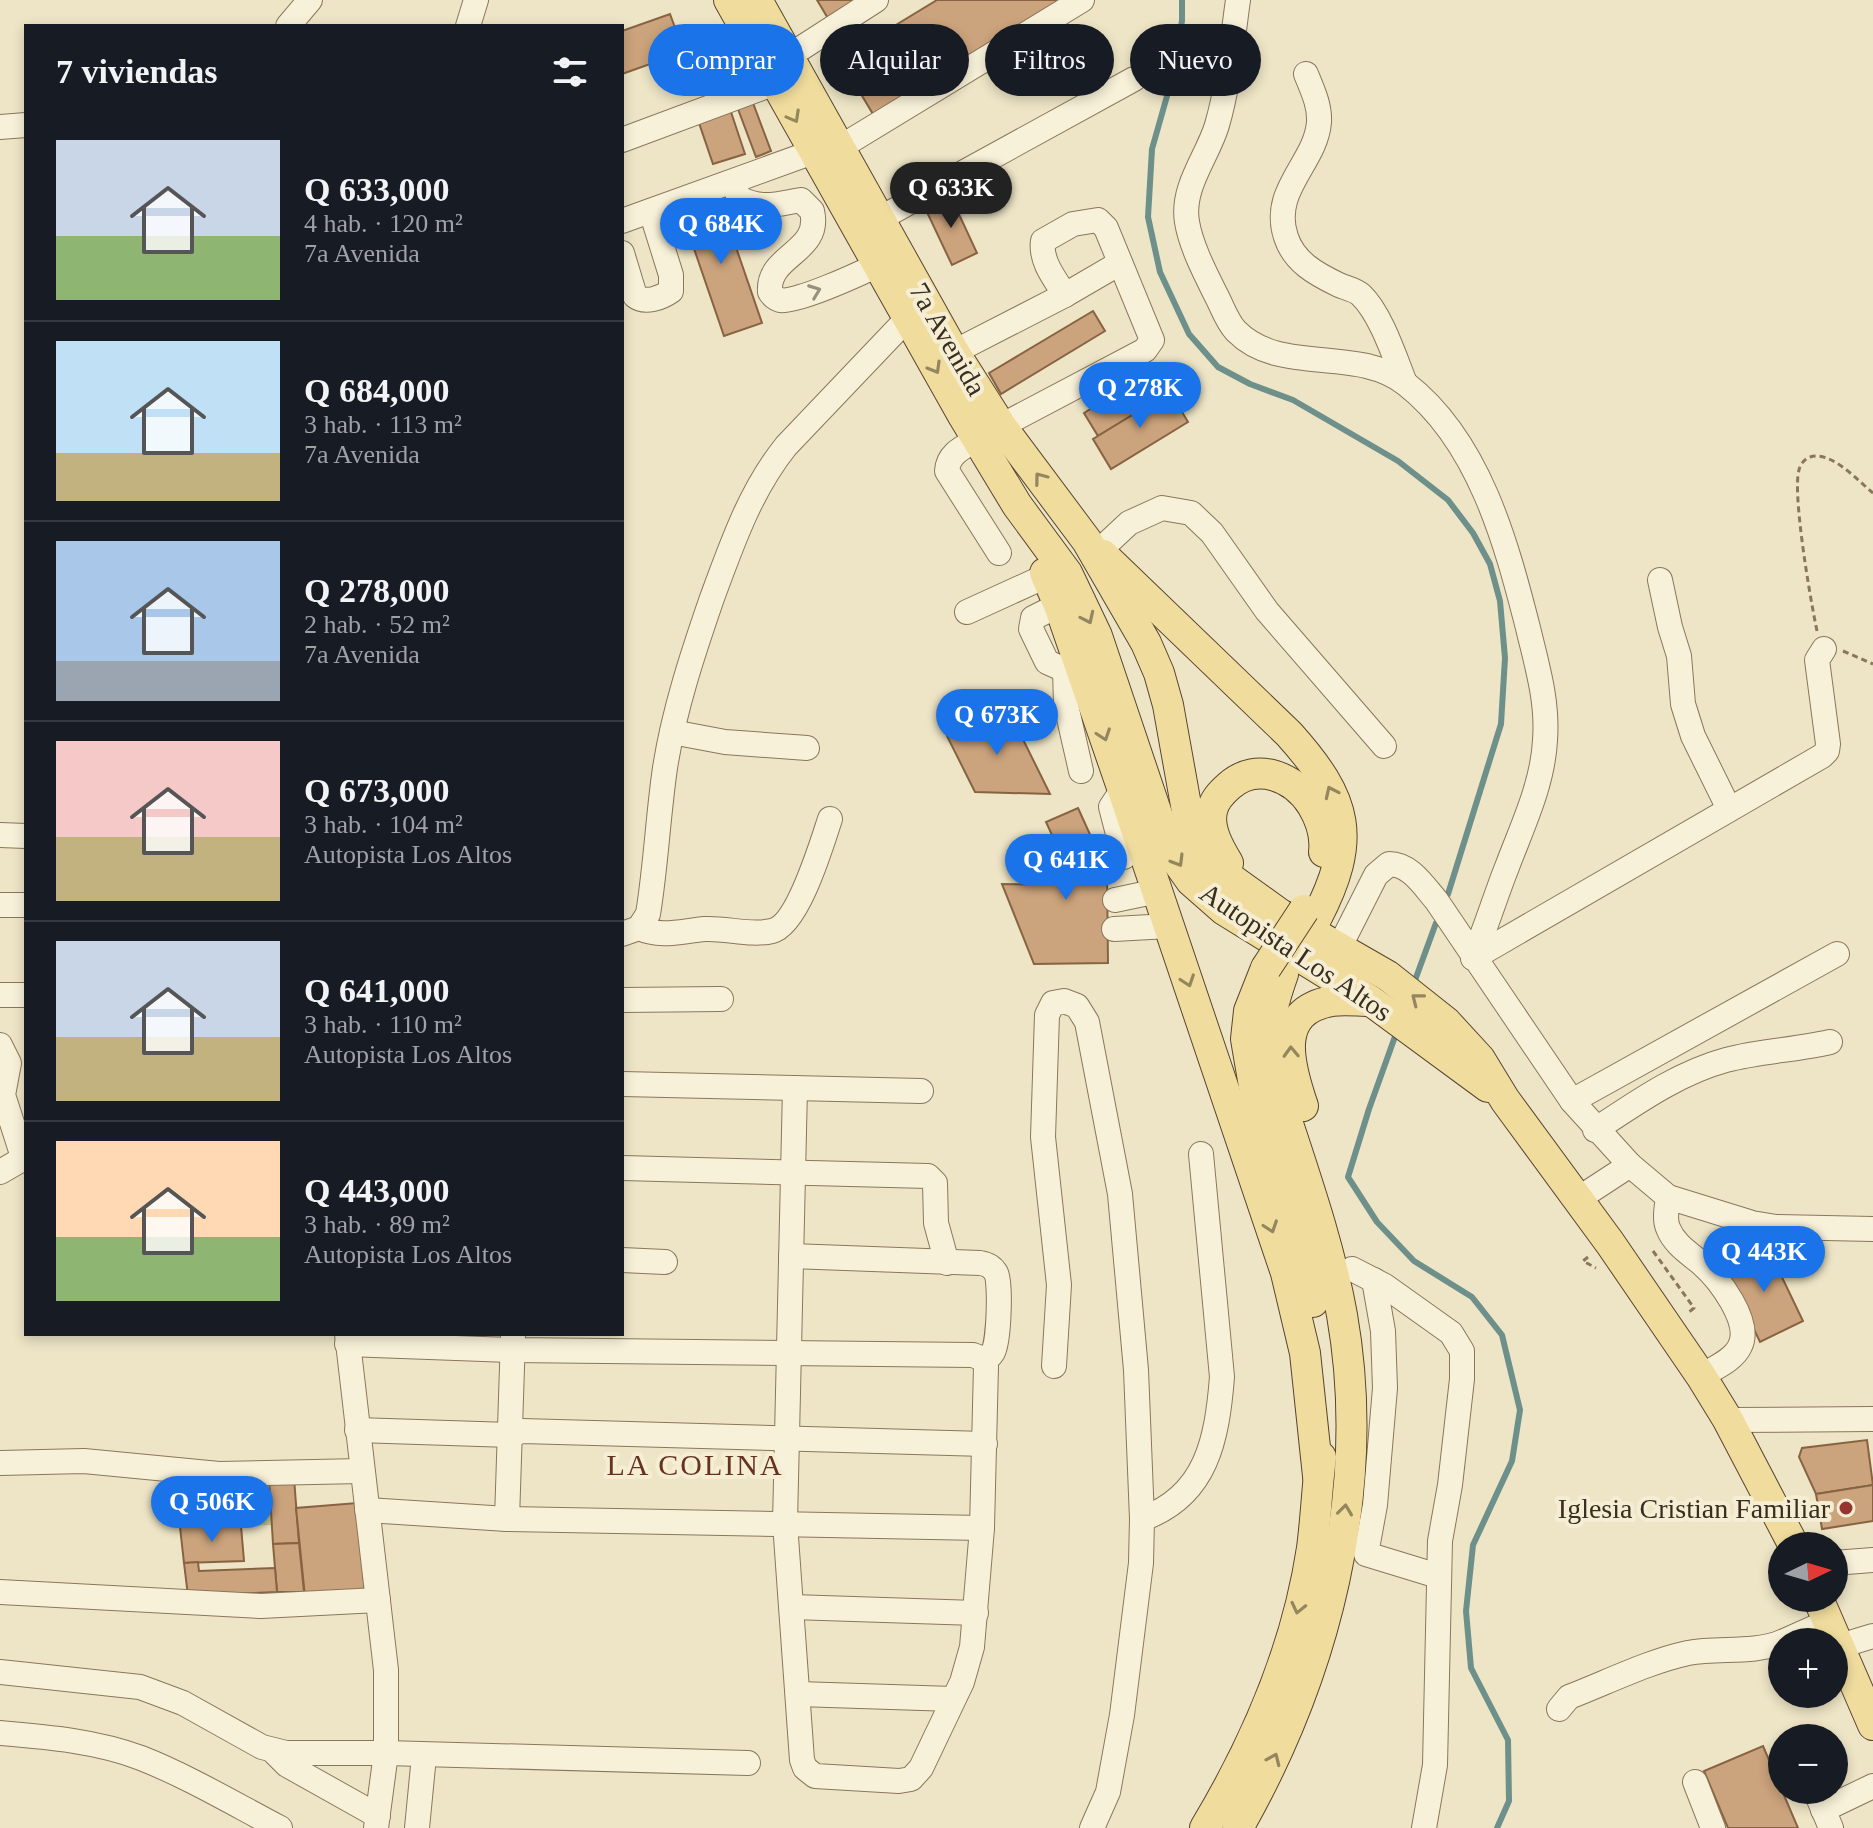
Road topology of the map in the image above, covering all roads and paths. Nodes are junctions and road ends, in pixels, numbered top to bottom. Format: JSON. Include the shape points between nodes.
{"nodes":[{"id":1,"x":310,"y":0,"type":"edge"},
{"id":2,"x":476,"y":0,"type":"edge"},
{"id":3,"x":729,"y":0,"type":"edge"},
{"id":4,"x":757,"y":0,"type":"edge"},
{"id":5,"x":876,"y":0,"type":"edge"},
{"id":6,"x":1082,"y":0,"type":"edge"},
{"id":7,"x":1238,"y":0,"type":"edge"},
{"id":8,"x":290,"y":24,"type":"edge"},
{"id":9,"x":469,"y":24,"type":"edge"},
{"id":10,"x":742,"y":24,"type":"edge"},
{"id":11,"x":771,"y":24,"type":"edge"},
{"id":12,"x":804,"y":46,"type":"edge"},
{"id":13,"x":1306,"y":74,"type":"dead end"},
{"id":14,"x":1130,"y":81,"type":"edge"},
{"id":15,"x":804,"y":94,"type":"edge"},
{"id":16,"x":740,"y":96,"type":"edge"},
{"id":17,"x":785,"y":96,"type":"edge"},
{"id":18,"x":24,"y":125,"type":"edge"},
{"id":19,"x":0,"y":127,"type":"edge"},
{"id":20,"x":624,"y":139,"type":"edge"},
{"id":21,"x":826,"y":150,"type":"junction"},
{"id":22,"x":733,"y":182,"type":"junction"},
{"id":23,"x":651,"y":211,"type":"junction"},
{"id":24,"x":879,"y":219,"type":"junction"},
{"id":25,"x":624,"y":220,"type":"edge"},
{"id":26,"x":624,"y":260,"type":"edge"},
{"id":27,"x":1120,"y":263,"type":"junction"},
{"id":28,"x":878,"y":265,"type":"junction"},
{"id":29,"x":1065,"y":295,"type":"junction"},
{"id":30,"x":918,"y":312,"type":"junction"},
{"id":31,"x":954,"y":352,"type":"junction"},
{"id":32,"x":1405,"y":383,"type":"junction"},
{"id":33,"x":990,"y":432,"type":"junction"},
{"id":34,"x":1873,"y":493,"type":"edge"},
{"id":35,"x":1017,"y":505,"type":"junction"},
{"id":36,"x":1093,"y":546,"type":"junction"},
{"id":37,"x":999,"y":553,"type":"dead end"},
{"id":38,"x":1046,"y":576,"type":"junction"},
{"id":39,"x":1660,"y":580,"type":"dead end"},
{"id":40,"x":967,"y":612,"type":"dead end"},
{"id":41,"x":1824,"y":649,"type":"junction"},
{"id":42,"x":1873,"y":664,"type":"edge"},
{"id":43,"x":1072,"y":667,"type":"junction"},
{"id":44,"x":672,"y":732,"type":"junction"},
{"id":45,"x":1384,"y":746,"type":"dead end"},
{"id":46,"x":807,"y":748,"type":"dead end"},
{"id":47,"x":1081,"y":771,"type":"dead end"},
{"id":48,"x":1125,"y":796,"type":"junction"},
{"id":49,"x":1729,"y":809,"type":"junction"},
{"id":50,"x":830,"y":819,"type":"dead end"},
{"id":51,"x":0,"y":835,"type":"edge"},
{"id":52,"x":24,"y":836,"type":"edge"},
{"id":53,"x":1124,"y":857,"type":"dead end"},
{"id":54,"x":1240,"y":886,"type":"junction"},
{"id":55,"x":1158,"y":891,"type":"junction"},
{"id":56,"x":1115,"y":900,"type":"dead end"},
{"id":57,"x":0,"y":905,"type":"edge"},
{"id":58,"x":24,"y":905,"type":"edge"},
{"id":59,"x":1310,"y":914,"type":"junction"},
{"id":60,"x":1169,"y":926,"type":"junction"},
{"id":61,"x":1114,"y":929,"type":"dead end"},
{"id":62,"x":630,"y":931,"type":"edge"},
{"id":63,"x":1339,"y":948,"type":"junction"},
{"id":64,"x":1837,"y":954,"type":"dead end"},
{"id":65,"x":1473,"y":958,"type":"junction"},
{"id":66,"x":1274,"y":971,"type":"junction"},
{"id":67,"x":0,"y":995,"type":"edge"},
{"id":68,"x":24,"y":995,"type":"edge"},
{"id":69,"x":721,"y":999,"type":"dead end"},
{"id":70,"x":624,"y":1000,"type":"edge"},
{"id":71,"x":1373,"y":1003,"type":"junction"},
{"id":72,"x":1440,"y":1035,"type":"junction"},
{"id":73,"x":1830,"y":1042,"type":"dead end"},
{"id":74,"x":0,"y":1045,"type":"edge"},
{"id":75,"x":3,"y":1079,"type":"edge"},
{"id":76,"x":624,"y":1084,"type":"edge"},
{"id":77,"x":795,"y":1088,"type":"junction"},
{"id":78,"x":921,"y":1091,"type":"dead end"},
{"id":79,"x":1572,"y":1101,"type":"junction"},
{"id":80,"x":1595,"y":1130,"type":"junction"},
{"id":81,"x":24,"y":1154,"type":"edge"},
{"id":82,"x":1201,"y":1154,"type":"dead end"},
{"id":83,"x":24,"y":1158,"type":"edge"},
{"id":84,"x":1630,"y":1165,"type":"junction"},
{"id":85,"x":624,"y":1168,"type":"edge"},
{"id":86,"x":0,"y":1172,"type":"edge"},
{"id":87,"x":793,"y":1174,"type":"junction"},
{"id":88,"x":1668,"y":1197,"type":"junction"},
{"id":89,"x":1578,"y":1199,"type":"junction"},
{"id":90,"x":1873,"y":1229,"type":"edge"},
{"id":91,"x":1653,"y":1251,"type":"dead end"},
{"id":92,"x":791,"y":1256,"type":"junction"},
{"id":93,"x":624,"y":1260,"type":"edge"},
{"id":94,"x":665,"y":1262,"type":"dead end"},
{"id":95,"x":947,"y":1263,"type":"junction"},
{"id":96,"x":1363,"y":1275,"type":"junction"},
{"id":97,"x":1694,"y":1308,"type":"dead end"},
{"id":98,"x":347,"y":1339,"type":"edge"},
{"id":99,"x":513,"y":1342,"type":"edge"},
{"id":100,"x":789,"y":1354,"type":"junction"},
{"id":101,"x":983,"y":1359,"type":"junction"},
{"id":102,"x":1054,"y":1366,"type":"dead end"},
{"id":103,"x":1701,"y":1376,"type":"junction"},
{"id":104,"x":1873,"y":1419,"type":"edge"},
{"id":105,"x":1728,"y":1420,"type":"junction"},
{"id":106,"x":357,"y":1430,"type":"junction"},
{"id":107,"x":510,"y":1435,"type":"junction"},
{"id":108,"x":787,"y":1438,"type":"junction"},
{"id":109,"x":985,"y":1444,"type":"junction"},
{"id":110,"x":1352,"y":1456,"type":"junction"},
{"id":111,"x":0,"y":1463,"type":"edge"},
{"id":112,"x":362,"y":1471,"type":"junction"},
{"id":113,"x":1318,"y":1476,"type":"junction"},
{"id":114,"x":367,"y":1510,"type":"junction"},
{"id":115,"x":507,"y":1519,"type":"junction"},
{"id":116,"x":1142,"y":1519,"type":"junction"},
{"id":117,"x":785,"y":1523,"type":"junction"},
{"id":118,"x":982,"y":1528,"type":"junction"},
{"id":119,"x":1787,"y":1532,"type":"edge"},
{"id":120,"x":1873,"y":1560,"type":"edge"},
{"id":121,"x":1848,"y":1562,"type":"edge"},
{"id":122,"x":1438,"y":1576,"type":"junction"},
{"id":123,"x":0,"y":1592,"type":"edge"},
{"id":124,"x":378,"y":1600,"type":"junction"},
{"id":125,"x":792,"y":1607,"type":"junction"},
{"id":126,"x":976,"y":1613,"type":"junction"},
{"id":127,"x":1829,"y":1622,"type":"edge"},
{"id":128,"x":1873,"y":1636,"type":"edge"},
{"id":129,"x":1768,"y":1646,"type":"edge"},
{"id":130,"x":0,"y":1672,"type":"edge"},
{"id":131,"x":798,"y":1694,"type":"junction"},
{"id":132,"x":953,"y":1699,"type":"junction"},
{"id":133,"x":1559,"y":1709,"type":"dead end"},
{"id":134,"x":1873,"y":1725,"type":"edge"},
{"id":135,"x":0,"y":1733,"type":"edge"},
{"id":136,"x":273,"y":1751,"type":"junction"},
{"id":137,"x":386,"y":1753,"type":"junction"},
{"id":138,"x":424,"y":1756,"type":"junction"},
{"id":139,"x":748,"y":1763,"type":"dead end"},
{"id":140,"x":1695,"y":1782,"type":"dead end"},
{"id":141,"x":1873,"y":1786,"type":"edge"},
{"id":142,"x":1823,"y":1809,"type":"edge"},
{"id":143,"x":377,"y":1822,"type":"edge"},
{"id":144,"x":280,"y":1828,"type":"edge"},
{"id":145,"x":417,"y":1828,"type":"edge"},
{"id":146,"x":1092,"y":1828,"type":"edge"},
{"id":147,"x":1205,"y":1828,"type":"edge"},
{"id":148,"x":1238,"y":1828,"type":"edge"},
{"id":149,"x":1424,"y":1828,"type":"edge"},
{"id":150,"x":1713,"y":1828,"type":"edge"}],
"edges":[{"from":1,"to":8,"type":"street"},
{"from":2,"to":9,"type":"street"},
{"from":3,"to":10,"type":"main road","name":"7a Avenida"},
{"from":4,"to":11,"type":"main road","name":"7a Avenida"},
{"from":5,"to":12,"type":"street"},
{"from":6,"to":21,"type":"street"},
{"from":7,"to":32,"type":"street","via":[[1216,127],[1187,202],[1187,224],[1208,281],[1234,330],[1252,344],[1275,353],[1377,366]]},
{"from":13,"to":32,"type":"street","via":[[1319,124],[1289,184],[1283,211],[1286,237],[1316,274],[1360,294]]},
{"from":14,"to":24,"type":"street"},
{"from":15,"to":21,"type":"main road","name":"7a Avenida"},
{"from":16,"to":20,"type":"street"},
{"from":17,"to":21,"type":"main road","name":"7a Avenida","one_way":true},
{"from":18,"to":19,"type":"street"},
{"from":21,"to":22,"type":"street"},
{"from":21,"to":24,"type":"main road","name":"7a Avenida"},
{"from":21,"to":28,"type":"main road","name":"7a Avenida"},
{"from":22,"to":23,"type":"street"},
{"from":22,"to":28,"type":"street","one_way":true,"via":[[739,198],[752,205],[801,200],[812,211],[814,230],[771,277],[773,297],[795,299]]},
{"from":23,"to":25,"type":"street"},
{"from":23,"to":26,"type":"street","via":[[671,291],[639,300]]},
{"from":24,"to":30,"type":"main road","name":"7a Avenida"},
{"from":27,"to":29,"type":"street"},
{"from":27,"to":29,"type":"street","via":[[1098,220],[1073,224],[1043,241],[1041,252]]},
{"from":27,"to":33,"type":"street","via":[[1152,340],[1145,350]]},
{"from":28,"to":30,"type":"main road","name":"7a Avenida"},
{"from":29,"to":31,"type":"street"},
{"from":30,"to":31,"type":"main road","name":"7a Avenida"},
{"from":30,"to":33,"type":"main road","name":"7a Avenida","one_way":true},
{"from":30,"to":44,"type":"street","via":[[786,446],[759,483],[703,624]]},
{"from":31,"to":33,"type":"main road","name":"7a Avenida"},
{"from":32,"to":65,"type":"street","via":[[1436,413],[1484,491],[1517,586],[1545,695],[1545,743],[1534,794]]},
{"from":33,"to":35,"type":"main road","name":"7a Avenida"},
{"from":36,"to":33,"type":"main road","name":"7a Avenida","one_way":true},
{"from":33,"to":37,"type":"street","via":[[953,454],[947,471]]},
{"from":34,"to":41,"type":"path","via":[[1825,457],[1810,457],[1798,472],[1812,609]]},
{"from":35,"to":38,"type":"main road"},
{"from":35,"to":71,"type":"main road","name":"Autopista Los Altos","one_way":true,"via":[[1067,573],[1097,636],[1160,823],[1191,881],[1224,910]]},
{"from":36,"to":45,"type":"street","via":[[1162,508],[1191,513]]},
{"from":36,"to":54,"type":"main road","name":"Autopista Los Altos","via":[[1159,673],[1197,847]]},
{"from":59,"to":36,"type":"main road","one_way":true,"via":[[1330,891],[1341,850],[1341,820],[1331,788],[1289,734]]},
{"from":38,"to":40,"type":"street"},
{"from":38,"to":43,"type":"main road","via":[[1059,605]]},
{"from":39,"to":49,"type":"street","via":[[1681,667],[1683,704]]},
{"from":41,"to":42,"type":"path"},
{"from":41,"to":49,"type":"street","via":[[1817,666],[1827,751]]},
{"from":43,"to":47,"type":"street","via":[[1066,705]]},
{"from":43,"to":48,"type":"main road","one_way":true},
{"from":44,"to":46,"type":"street"},
{"from":44,"to":62,"type":"street","via":[[648,914]]},
{"from":48,"to":53,"type":"street","via":[[1111,807]]},
{"from":48,"to":55,"type":"main road"},
{"from":49,"to":65,"type":"street"},
{"from":50,"to":62,"type":"street","via":[[793,912],[778,929]]},
{"from":51,"to":52,"type":"street"},
{"from":54,"to":59,"type":"main road","via":[[1216,842],[1211,812],[1218,796],[1237,779],[1258,773],[1284,777],[1304,793],[1321,820],[1322,871]]},
{"from":54,"to":63,"type":"main road","name":"Autopista Los Altos"},
{"from":55,"to":56,"type":"street"},
{"from":55,"to":60,"type":"main road"},
{"from":57,"to":58,"type":"street"},
{"from":59,"to":66,"type":"main road","bridge":true},
{"from":60,"to":61,"type":"street"},
{"from":60,"to":113,"type":"main road","one_way":true,"via":[[1286,1273],[1305,1353]]},
{"from":63,"to":65,"type":"street","via":[[1376,875],[1394,864],[1421,882]]},
{"from":72,"to":63,"type":"main road","name":"Autopista Los Altos","one_way":true,"via":[[1388,976]]},
{"from":64,"to":79,"type":"street"},
{"from":65,"to":79,"type":"street"},
{"from":66,"to":110,"type":"main road","via":[[1267,1051],[1324,1235],[1342,1317]]},
{"from":66,"to":113,"type":"main road","via":[[1249,1011],[1246,1039],[1319,1332],[1324,1433]]},
{"from":67,"to":68,"type":"street"},
{"from":69,"to":70,"type":"street"},
{"from":71,"to":72,"type":"main road","name":"Autopista Los Altos"},
{"from":96,"to":71,"type":"main road","one_way":true,"via":[[1293,1075],[1289,1046],[1302,1012],[1334,1001]]},
{"from":72,"to":89,"type":"main road","name":"Autopista Los Altos","via":[[1480,1059]]},
{"from":73,"to":80,"type":"street","via":[[1705,1066]]},
{"from":74,"to":75,"type":"street","via":[[9,1063]]},
{"from":75,"to":81,"type":"street","via":[[3,1095]]},
{"from":76,"to":77,"type":"street"},
{"from":77,"to":78,"type":"street"},
{"from":77,"to":87,"type":"street"},
{"from":79,"to":80,"type":"street"},
{"from":80,"to":84,"type":"street"},
{"from":82,"to":116,"type":"street","via":[[1221,1365],[1220,1406],[1213,1438],[1190,1487],[1176,1503]]},
{"from":83,"to":86,"type":"street"},
{"from":84,"to":88,"type":"street"},
{"from":84,"to":89,"type":"street"},
{"from":85,"to":87,"type":"street"},
{"from":87,"to":92,"type":"street"},
{"from":87,"to":95,"type":"street","via":[[931,1178]]},
{"from":88,"to":90,"type":"street","via":[[1776,1227]]},
{"from":88,"to":103,"type":"street","via":[[1666,1225],[1713,1275],[1742,1327],[1740,1347]]},
{"from":89,"to":103,"type":"main road","name":"Autopista Los Altos"},
{"from":91,"to":97,"type":"path"},
{"from":92,"to":95,"type":"street"},
{"from":92,"to":100,"type":"street"},
{"from":93,"to":94,"type":"street"},
{"from":95,"to":101,"type":"street","via":[[985,1264],[998,1277],[995,1346]]},
{"from":96,"to":110,"type":"main road"},
{"from":96,"to":122,"type":"street","via":[[1451,1333],[1462,1351]]},
{"from":96,"to":122,"type":"street","via":[[1383,1331],[1385,1388],[1366,1554]]},
{"from":98,"to":99,"type":"street"},
{"from":98,"to":106,"type":"street"},
{"from":99,"to":100,"type":"street"},
{"from":99,"to":107,"type":"street"},
{"from":100,"to":101,"type":"street"},
{"from":100,"to":108,"type":"street"},
{"from":101,"to":109,"type":"street"},
{"from":102,"to":116,"type":"street","via":[[1059,1285],[1043,1137],[1045,1040],[1047,1015],[1053,1003],[1064,1001],[1077,1006],[1087,1022],[1120,1194],[1136,1370]]},
{"from":103,"to":105,"type":"main road","name":"Autopista Los Altos"},
{"from":104,"to":105,"type":"street"},
{"from":105,"to":119,"type":"main road","name":"Autopista Los Altos"},
{"from":106,"to":107,"type":"street"},
{"from":106,"to":112,"type":"street"},
{"from":107,"to":108,"type":"street","via":[[522,1431]]},
{"from":107,"to":115,"type":"street"},
{"from":108,"to":109,"type":"street"},
{"from":108,"to":117,"type":"street"},
{"from":109,"to":118,"type":"street"},
{"from":148,"to":110,"type":"main road","one_way":true,"via":[[1295,1713],[1320,1642]]},
{"from":111,"to":112,"type":"street","via":[[84,1461],[219,1474]]},
{"from":112,"to":114,"type":"street"},
{"from":113,"to":147,"type":"main road","one_way":true,"via":[[1312,1550],[1294,1627],[1268,1704],[1236,1776]]},
{"from":114,"to":115,"type":"street"},
{"from":114,"to":124,"type":"street"},
{"from":115,"to":117,"type":"street"},
{"from":116,"to":146,"type":"street","via":[[1122,1715],[1108,1792]]},
{"from":117,"to":118,"type":"street"},
{"from":117,"to":125,"type":"street"},
{"from":118,"to":126,"type":"street"},
{"from":120,"to":121,"type":"street"},
{"from":122,"to":149,"type":"street","via":[[1435,1765]]},
{"from":123,"to":124,"type":"street","via":[[261,1606]]},
{"from":124,"to":137,"type":"street","via":[[386,1670]]},
{"from":125,"to":126,"type":"street"},
{"from":125,"to":131,"type":"street"},
{"from":126,"to":132,"type":"street","via":[[967,1666]]},
{"from":127,"to":128,"type":"street"},
{"from":127,"to":134,"type":"main road"},
{"from":129,"to":133,"type":"street","via":[[1670,1657],[1569,1697]]},
{"from":130,"to":136,"type":"street","via":[[140,1687],[183,1703]]},
{"from":131,"to":132,"type":"street"},
{"from":131,"to":132,"type":"street","via":[[802,1760],[810,1773],[899,1781],[916,1775]]},
{"from":135,"to":144,"type":"street","via":[[49,1737],[142,1759]]},
{"from":136,"to":137,"type":"street"},
{"from":136,"to":143,"type":"street"},
{"from":137,"to":138,"type":"street"},
{"from":137,"to":143,"type":"street"},
{"from":138,"to":139,"type":"street"},
{"from":138,"to":145,"type":"street"},
{"from":140,"to":150,"type":"street"},
{"from":141,"to":142,"type":"street"}]}
